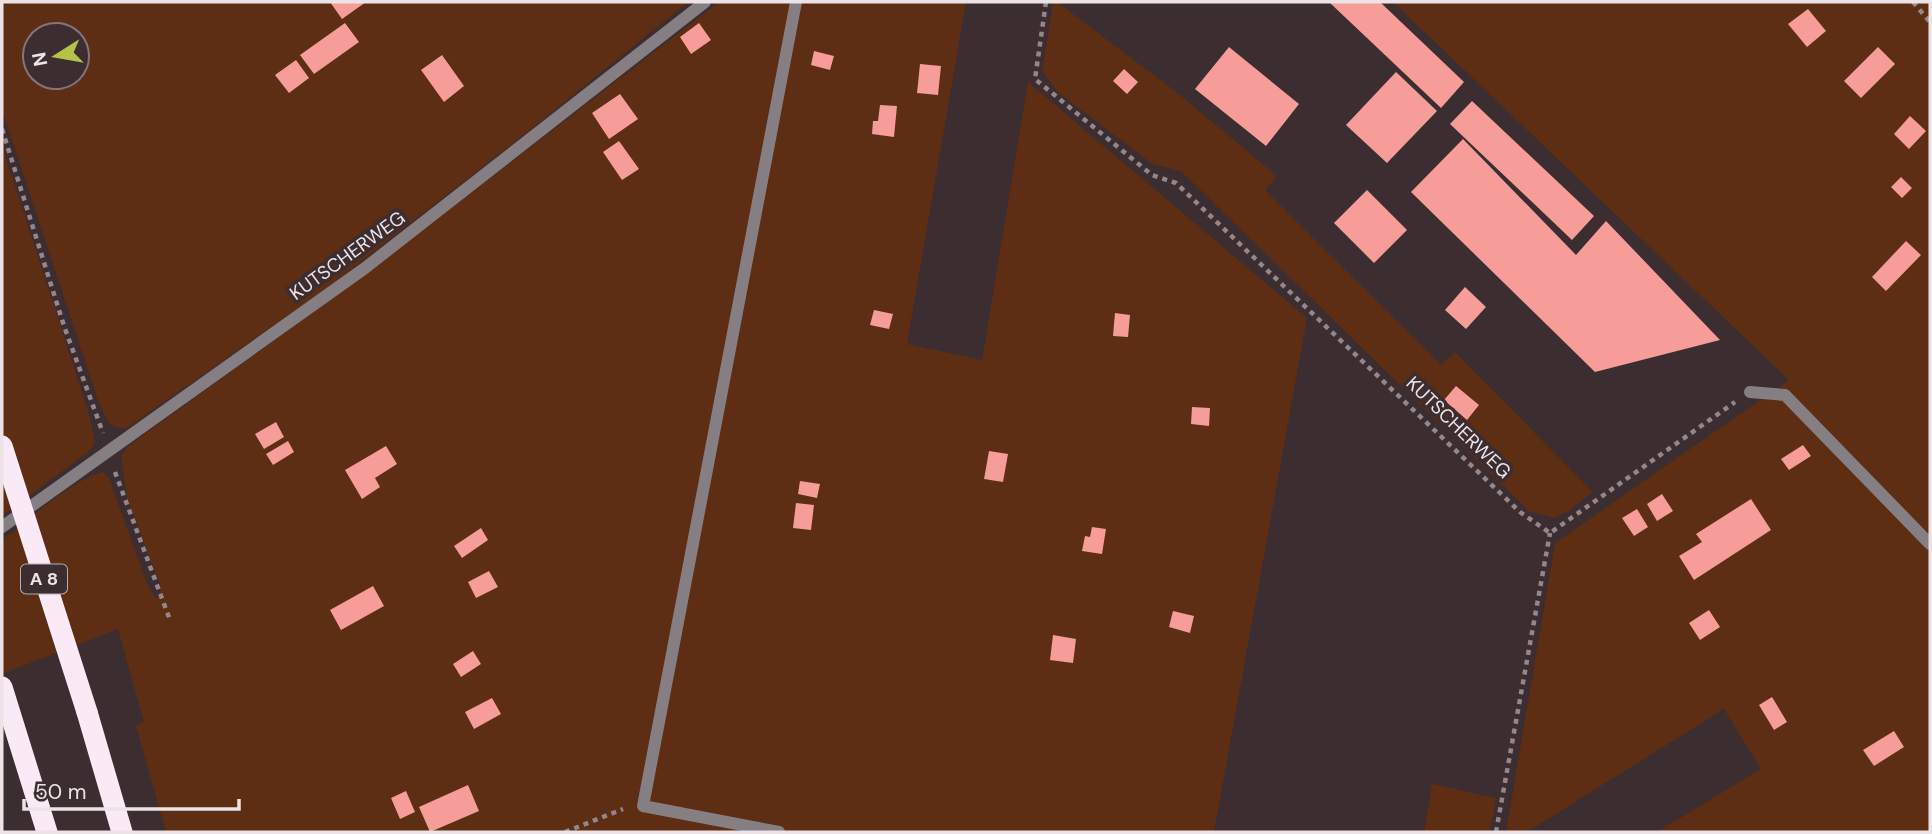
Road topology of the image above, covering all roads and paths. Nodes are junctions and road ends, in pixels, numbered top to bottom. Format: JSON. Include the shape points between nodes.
{"nodes":[{"id":1,"x":705,"y":2,"type":"edge"},
{"id":2,"x":796,"y":2,"type":"edge"},
{"id":3,"x":1046,"y":2,"type":"edge"},
{"id":4,"x":1913,"y":2,"type":"edge"},
{"id":5,"x":1930,"y":22,"type":"edge"},
{"id":6,"x":2,"y":129,"type":"edge"},
{"id":7,"x":1750,"y":392,"type":"joint"},
{"id":8,"x":2,"y":446,"type":"edge"},
{"id":9,"x":108,"y":450,"type":"junction"},
{"id":10,"x":2,"y":527,"type":"edge"},
{"id":11,"x":1550,"y":533,"type":"junction"},
{"id":12,"x":1930,"y":544,"type":"edge"},
{"id":13,"x":170,"y":620,"type":"dead end"},
{"id":14,"x":2,"y":687,"type":"edge"},
{"id":15,"x":643,"y":807,"type":"junction"},
{"id":16,"x":47,"y":832,"type":"edge"},
{"id":17,"x":122,"y":832,"type":"edge"},
{"id":18,"x":565,"y":832,"type":"edge"},
{"id":19,"x":779,"y":832,"type":"edge"},
{"id":20,"x":1496,"y":832,"type":"edge"}],
"edges":[{"from":1,"to":9,"type":"lane","name":"KUTSCHERWEG","via":[[365,268]]},
{"from":2,"to":15,"type":"lane"},
{"from":3,"to":11,"type":"path","name":"KUTSCHERWEG","via":[[1035,79],[1152,175],[1176,183],[1520,512]]},
{"from":4,"to":5,"type":"path"},
{"from":6,"to":9,"type":"path"},
{"from":7,"to":11,"type":"path"},
{"from":7,"to":12,"type":"lane","via":[[1785,395]]},
{"from":8,"to":17,"type":"highway","number":"A 8","bridge":true},
{"from":9,"to":10,"type":"lane","name":"KUTSCHERWEG"},
{"from":9,"to":13,"type":"path"},
{"from":11,"to":20,"type":"path"},
{"from":14,"to":16,"type":"highway"},
{"from":15,"to":18,"type":"path","via":[[630,806]]},
{"from":15,"to":19,"type":"lane"}]}
